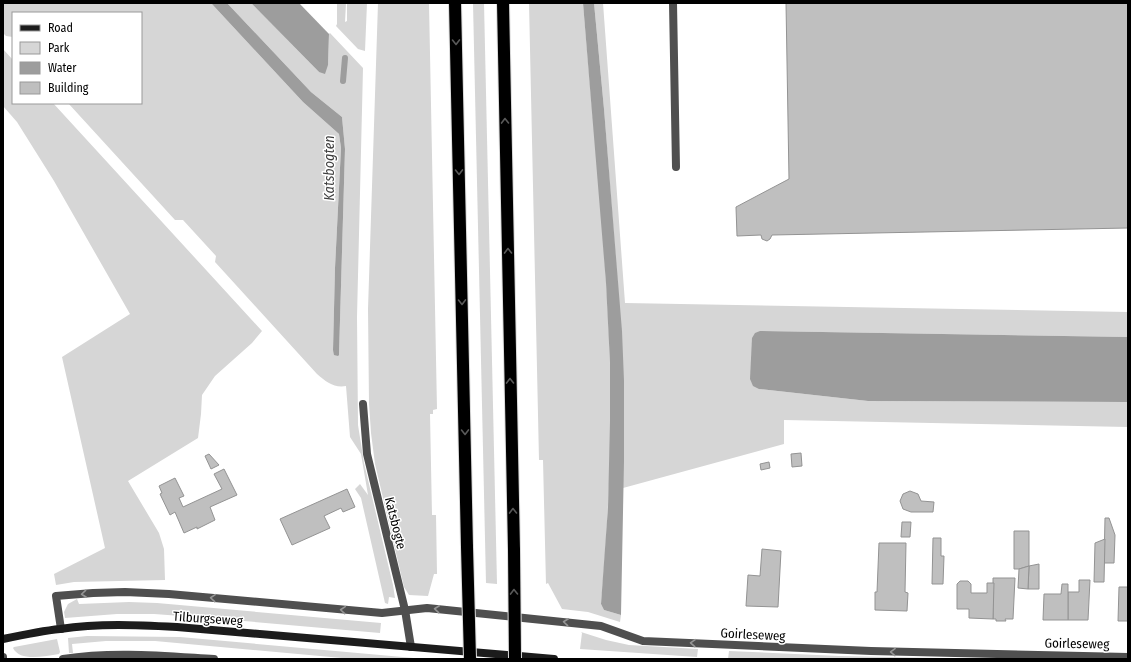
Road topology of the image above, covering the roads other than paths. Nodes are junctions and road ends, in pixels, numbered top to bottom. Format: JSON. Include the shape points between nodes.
{"nodes":[{"id":1,"x":455,"y":3,"type":"edge"},
{"id":2,"x":503,"y":3,"type":"edge"},
{"id":3,"x":673,"y":3,"type":"edge"},
{"id":4,"x":676,"y":167,"type":"dead end"},
{"id":5,"x":363,"y":404,"type":"dead end"},
{"id":6,"x":405,"y":610,"type":"junction"},
{"id":7,"x":382,"y":613,"type":"joint"},
{"id":8,"x":61,"y":628,"type":"junction"},
{"id":9,"x":3,"y":639,"type":"edge"},
{"id":10,"x":411,"y":647,"type":"junction"},
{"id":11,"x":1128,"y":657,"type":"edge"},
{"id":12,"x":63,"y":659,"type":"edge"},
{"id":13,"x":214,"y":659,"type":"edge"},
{"id":14,"x":470,"y":659,"type":"edge"},
{"id":15,"x":515,"y":659,"type":"edge"},
{"id":16,"x":554,"y":659,"type":"edge"}],
"edges":[{"from":1,"to":14,"type":"highway","one_way":true,"bridge":true},
{"from":15,"to":2,"type":"highway","one_way":true,"bridge":true},
{"from":3,"to":4,"type":"street"},
{"from":5,"to":6,"type":"street","name":"Katsbogte","via":[[370,469]]},
{"from":6,"to":7,"type":"street","name":"Goirleseweg"},
{"from":6,"to":10,"type":"street","name":"Katsbogte"},
{"from":11,"to":6,"type":"street","name":"Goirleseweg","one_way":true,"via":[[871,651],[643,641],[601,626],[427,608]]},
{"from":7,"to":8,"type":"street","name":"Tilburgseweg","one_way":true,"via":[[169,594],[93,593],[56,596]]},
{"from":8,"to":9,"type":"street","name":"Tilburgseweg"},
{"from":8,"to":10,"type":"street","name":"Tilburgseweg","via":[[101,625],[169,627]]},
{"from":10,"to":16,"type":"street"},
{"from":12,"to":13,"type":"street","via":[[138,655]]}]}
